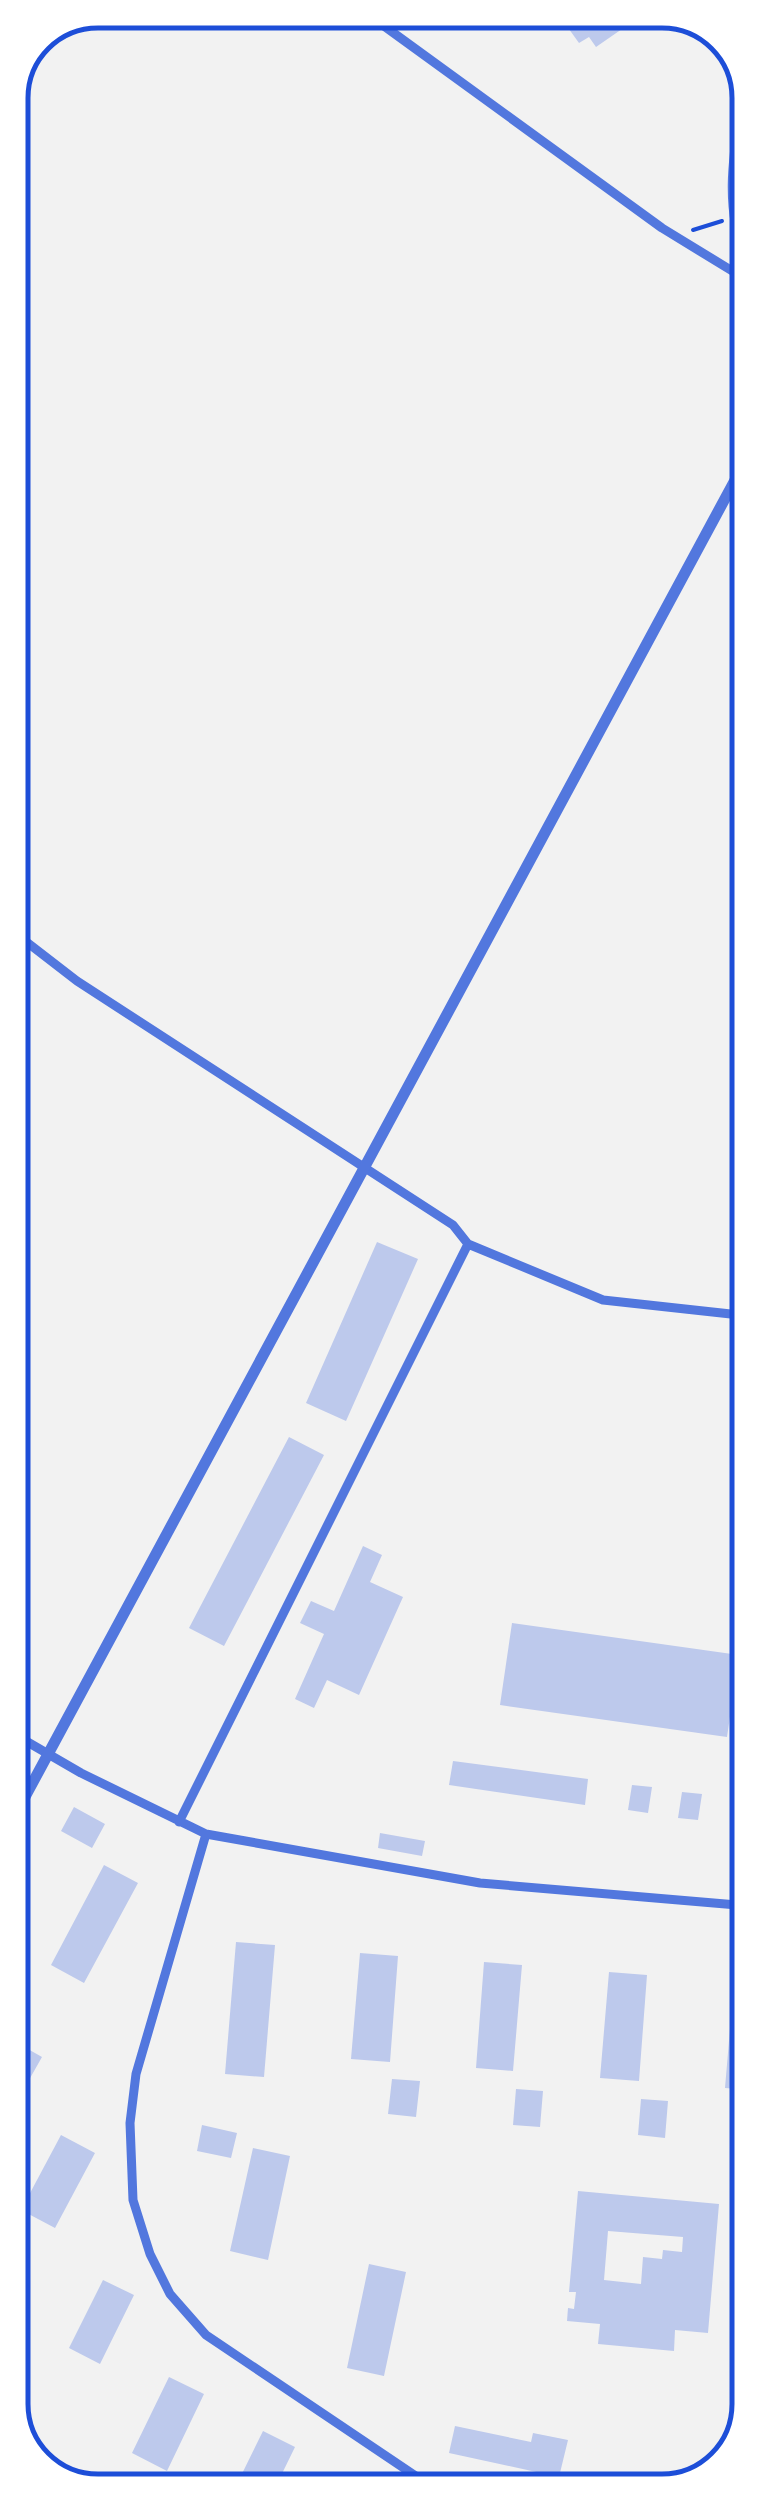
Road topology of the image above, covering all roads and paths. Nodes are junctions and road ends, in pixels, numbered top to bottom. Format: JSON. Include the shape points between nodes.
{"nodes":[{"id":1,"x":387,"y":28,"type":"edge"},
{"id":2,"x":732,"y":173,"type":"edge"},
{"id":3,"x":732,"y":211,"type":"joint"},
{"id":4,"x":662,"y":228,"type":"junction"},
{"id":5,"x":732,"y":270,"type":"edge"},
{"id":6,"x":732,"y":486,"type":"edge"},
{"id":7,"x":28,"y":943,"type":"edge"},
{"id":8,"x":362,"y":1168,"type":"junction"},
{"id":9,"x":468,"y":1244,"type":"junction"},
{"id":10,"x":732,"y":1314,"type":"edge"},
{"id":11,"x":28,"y":1742,"type":"edge"},
{"id":12,"x":48,"y":1754,"type":"junction"},
{"id":13,"x":28,"y":1791,"type":"edge"},
{"id":14,"x":179,"y":1822,"type":"junction"},
{"id":15,"x":206,"y":1834,"type":"junction"},
{"id":16,"x":732,"y":1904,"type":"edge"},
{"id":17,"x":412,"y":2474,"type":"edge"}],
"edges":[{"from":1,"to":4,"type":"street"},
{"from":2,"to":3,"type":"lane"},
{"from":3,"to":4,"type":"path","via":[[719,224],[698,230]]},
{"from":4,"to":5,"type":"street"},
{"from":6,"to":8,"type":"street"},
{"from":7,"to":8,"type":"street"},
{"from":8,"to":9,"type":"street","via":[[453,1225]]},
{"from":8,"to":12,"type":"street"},
{"from":9,"to":10,"type":"street","via":[[603,1300]]},
{"from":9,"to":14,"type":"street"},
{"from":11,"to":12,"type":"street"},
{"from":12,"to":13,"type":"street"},
{"from":12,"to":14,"type":"street"},
{"from":14,"to":15,"type":"street"},
{"from":15,"to":16,"type":"street","via":[[480,1883]]},
{"from":15,"to":17,"type":"street","via":[[136,2074],[133,2200],[150,2254],[170,2294],[206,2335]]}]}
